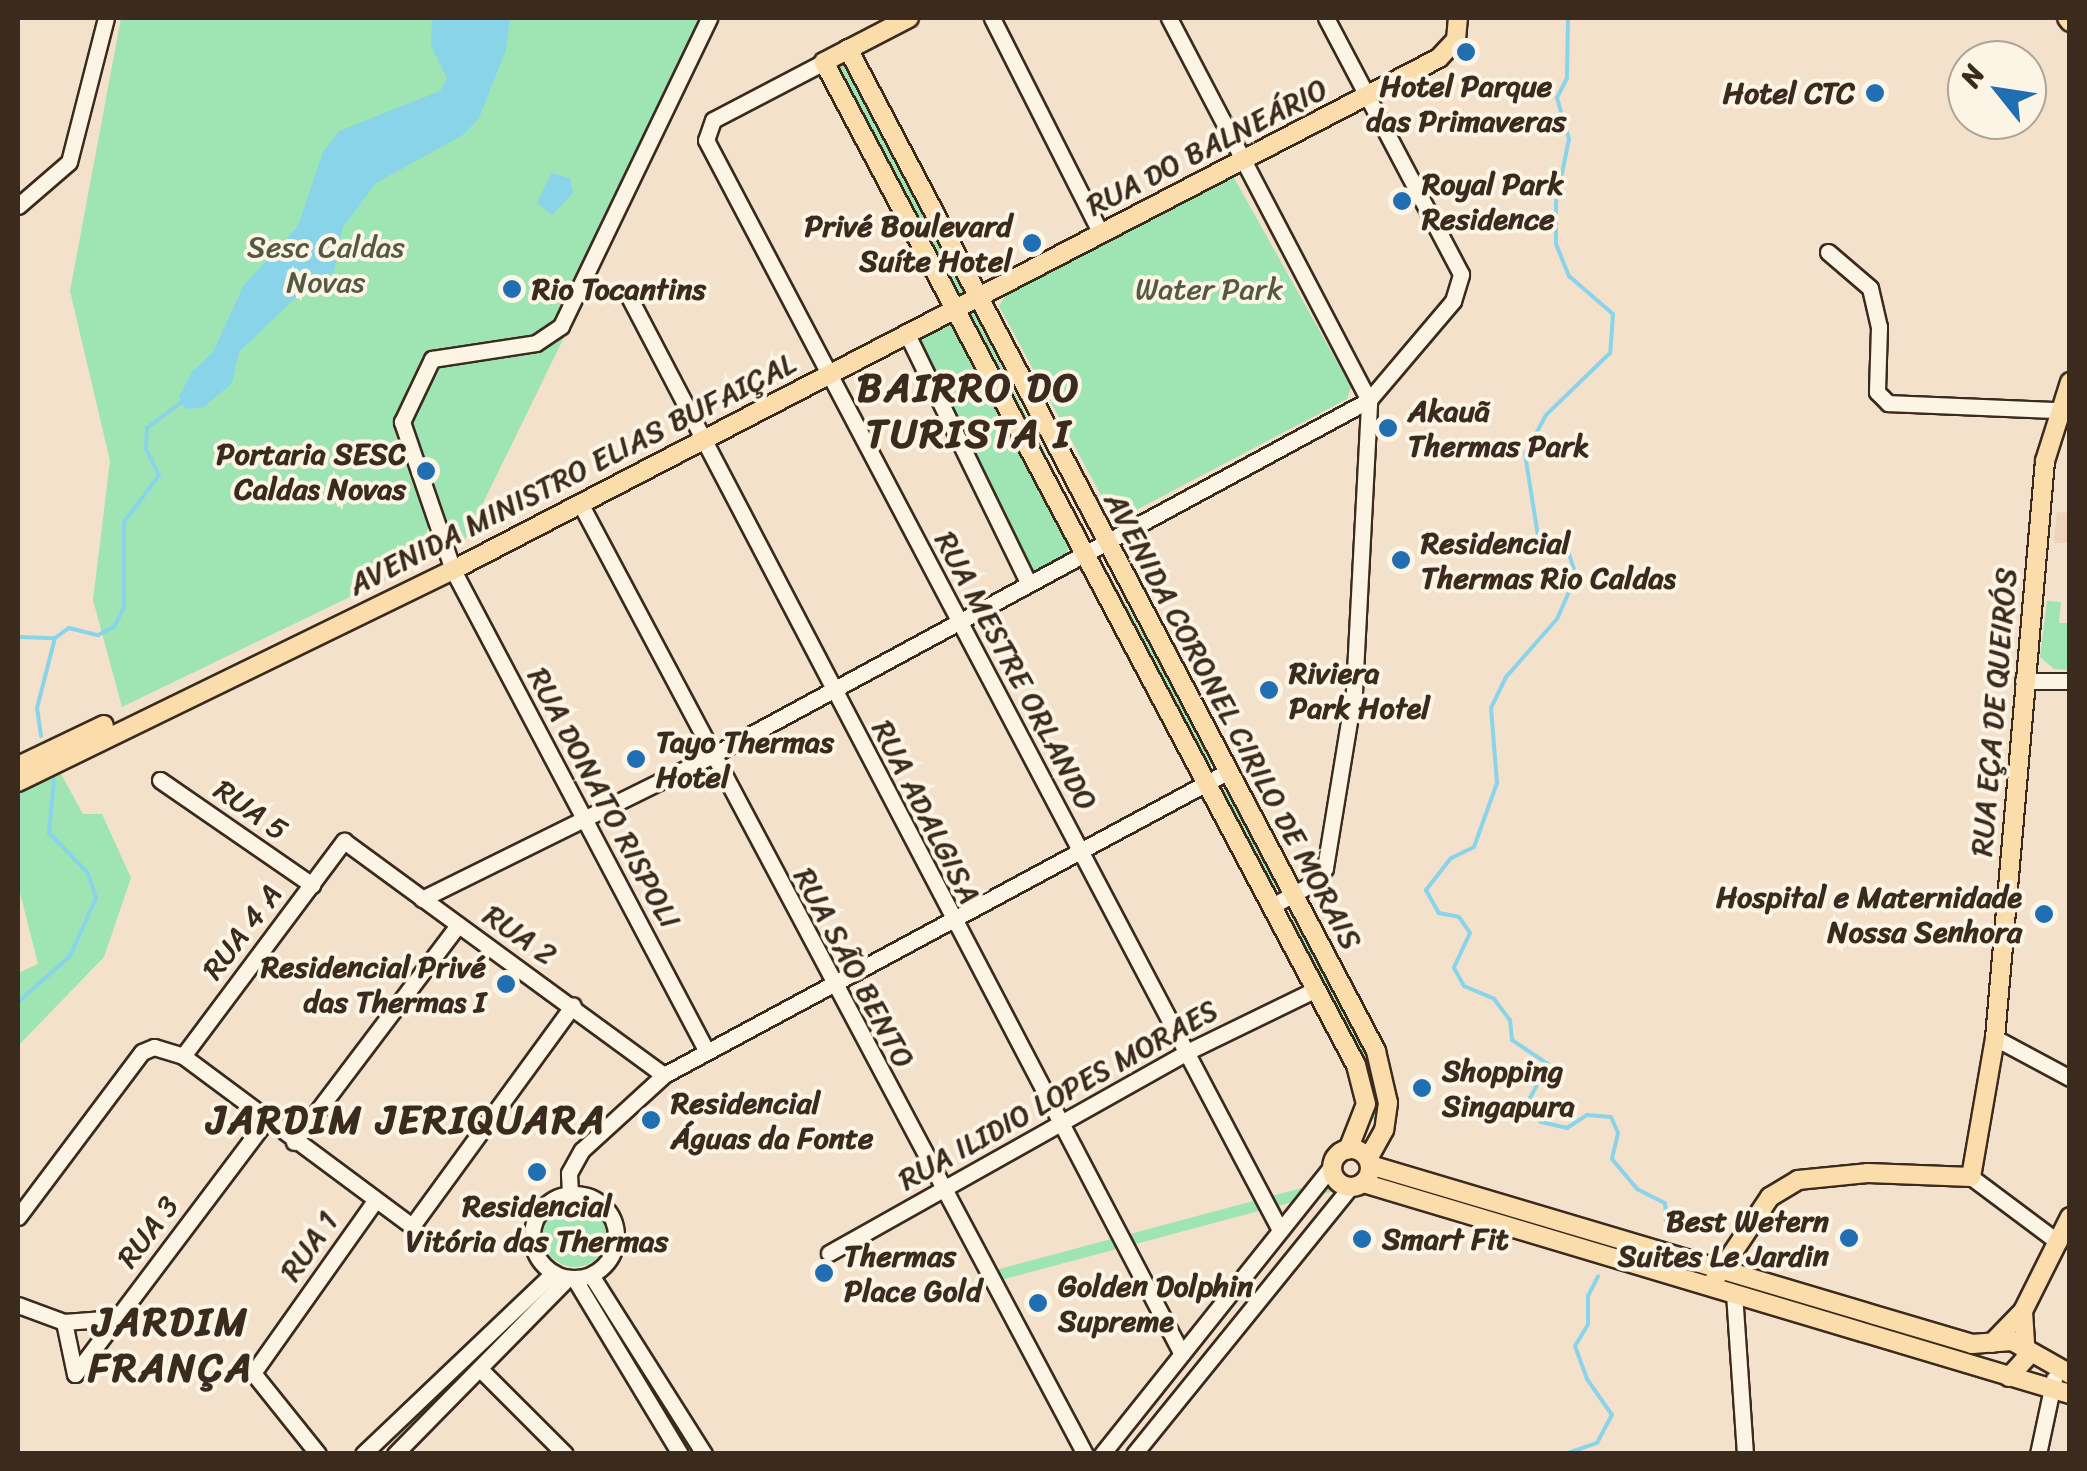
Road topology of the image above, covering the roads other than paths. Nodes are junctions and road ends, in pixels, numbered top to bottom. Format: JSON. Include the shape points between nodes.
{"nodes":[{"id":1,"x":106,"y":18,"type":"edge"},
{"id":2,"x":709,"y":18,"type":"edge"},
{"id":3,"x":909,"y":18,"type":"edge"},
{"id":4,"x":992,"y":18,"type":"edge"},
{"id":5,"x":1169,"y":18,"type":"edge"},
{"id":6,"x":1326,"y":18,"type":"edge"},
{"id":7,"x":1458,"y":18,"type":"edge"},
{"id":8,"x":848,"y":50,"type":"junction"},
{"id":9,"x":824,"y":62,"type":"junction"},
{"id":10,"x":1366,"y":96,"type":"junction"},
{"id":11,"x":1242,"y":161,"type":"junction"},
{"id":12,"x":18,"y":206,"type":"edge"},
{"id":13,"x":1100,"y":232,"type":"junction"},
{"id":14,"x":1828,"y":252,"type":"dead end"},
{"id":15,"x":626,"y":292,"type":"dead end"},
{"id":16,"x":978,"y":296,"type":"junction"},
{"id":17,"x":951,"y":309,"type":"junction"},
{"id":18,"x":906,"y":332,"type":"junction"},
{"id":19,"x":827,"y":374,"type":"junction"},
{"id":20,"x":2070,"y":382,"type":"edge"},
{"id":21,"x":1369,"y":400,"type":"junction"},
{"id":22,"x":2058,"y":410,"type":"junction"},
{"id":23,"x":704,"y":440,"type":"junction"},
{"id":24,"x":581,"y":505,"type":"junction"},
{"id":25,"x":1108,"y":542,"type":"junction"},
{"id":26,"x":1084,"y":555,"type":"junction"},
{"id":27,"x":453,"y":570,"type":"junction"},
{"id":28,"x":1028,"y":584,"type":"junction"},
{"id":29,"x":961,"y":624,"type":"junction"},
{"id":30,"x":2023,"y":681,"type":"junction"},
{"id":31,"x":2070,"y":682,"type":"edge"},
{"id":32,"x":832,"y":691,"type":"junction"},
{"id":33,"x":188,"y":694,"type":"junction"},
{"id":34,"x":710,"y":756,"type":"junction"},
{"id":35,"x":18,"y":766,"type":"edge"},
{"id":36,"x":1227,"y":772,"type":"junction"},
{"id":37,"x":160,"y":780,"type":"dead end"},
{"id":38,"x":18,"y":782,"type":"edge"},
{"id":39,"x":1206,"y":783,"type":"junction"},
{"id":40,"x":584,"y":819,"type":"junction"},
{"id":41,"x":344,"y":840,"type":"joint"},
{"id":42,"x":1080,"y":851,"type":"junction"},
{"id":43,"x":312,"y":885,"type":"junction"},
{"id":44,"x":1293,"y":894,"type":"junction"},
{"id":45,"x":422,"y":899,"type":"junction"},
{"id":46,"x":1272,"y":906,"type":"junction"},
{"id":47,"x":950,"y":920,"type":"junction"},
{"id":48,"x":458,"y":926,"type":"junction"},
{"id":49,"x":831,"y":986,"type":"junction"},
{"id":50,"x":1316,"y":989,"type":"junction"},
{"id":51,"x":572,"y":1005,"type":"junction"},
{"id":52,"x":1995,"y":1038,"type":"junction"},
{"id":53,"x":706,"y":1050,"type":"junction"},
{"id":54,"x":1190,"y":1051,"type":"junction"},
{"id":55,"x":183,"y":1056,"type":"junction"},
{"id":56,"x":664,"y":1075,"type":"junction"},
{"id":57,"x":2070,"y":1078,"type":"edge"},
{"id":58,"x":265,"y":1122,"type":"junction"},
{"id":59,"x":1058,"y":1124,"type":"junction"},
{"id":60,"x":1362,"y":1124,"type":"junction"},
{"id":61,"x":1384,"y":1130,"type":"junction"},
{"id":62,"x":294,"y":1142,"type":"junction"},
{"id":63,"x":1348,"y":1150,"type":"junction"},
{"id":64,"x":1369,"y":1162,"type":"junction"},
{"id":65,"x":1332,"y":1166,"type":"junction"},
{"id":66,"x":1971,"y":1178,"type":"junction"},
{"id":67,"x":1356,"y":1186,"type":"junction"},
{"id":68,"x":943,"y":1188,"type":"junction"},
{"id":69,"x":570,"y":1193,"type":"junction"},
{"id":70,"x":376,"y":1200,"type":"junction"},
{"id":71,"x":18,"y":1217,"type":"edge"},
{"id":72,"x":2070,"y":1217,"type":"edge"},
{"id":73,"x":1279,"y":1228,"type":"junction"},
{"id":74,"x":2058,"y":1242,"type":"junction"},
{"id":75,"x":829,"y":1253,"type":"dead end"},
{"id":76,"x":1719,"y":1264,"type":"junction"},
{"id":77,"x":571,"y":1276,"type":"junction"},
{"id":78,"x":1711,"y":1285,"type":"junction"},
{"id":79,"x":1734,"y":1292,"type":"junction"},
{"id":80,"x":18,"y":1306,"type":"edge"},
{"id":81,"x":2023,"y":1311,"type":"junction"},
{"id":82,"x":118,"y":1318,"type":"junction"},
{"id":83,"x":64,"y":1322,"type":"junction"},
{"id":84,"x":1991,"y":1344,"type":"junction"},
{"id":85,"x":2027,"y":1351,"type":"junction"},
{"id":86,"x":1182,"y":1354,"type":"junction"},
{"id":87,"x":480,"y":1369,"type":"junction"},
{"id":88,"x":1988,"y":1369,"type":"junction"},
{"id":89,"x":2063,"y":1372,"type":"edge"},
{"id":90,"x":2009,"y":1377,"type":"junction"},
{"id":91,"x":2060,"y":1392,"type":"edge"},
{"id":92,"x":403,"y":1451,"type":"edge"},
{"id":93,"x":318,"y":1454,"type":"edge"},
{"id":94,"x":363,"y":1454,"type":"edge"},
{"id":95,"x":565,"y":1454,"type":"edge"},
{"id":96,"x":680,"y":1454,"type":"edge"},
{"id":97,"x":704,"y":1454,"type":"edge"},
{"id":98,"x":1084,"y":1454,"type":"edge"},
{"id":99,"x":1102,"y":1454,"type":"edge"},
{"id":100,"x":1134,"y":1454,"type":"edge"},
{"id":101,"x":1745,"y":1454,"type":"edge"},
{"id":102,"x":2038,"y":1454,"type":"edge"}],
"edges":[{"from":1,"to":12,"type":"street","via":[[69,162]]},
{"from":2,"to":27,"type":"street","name":"RUA DONATO RISPOLI","via":[[560,326],[536,342],[432,360],[402,422]]},
{"from":3,"to":8,"type":"main road"},
{"from":4,"to":13,"type":"street"},
{"from":5,"to":11,"type":"street"},
{"from":6,"to":10,"type":"street"},
{"from":7,"to":10,"type":"main road","name":"RUA DO BALNEÁRIO","via":[[1456,40],[1439,58]]},
{"from":8,"to":9,"type":"main road"},
{"from":8,"to":16,"type":"main road","name":"AVENIDA CORONEL CIRILO DE MORAIS"},
{"from":9,"to":17,"type":"main road","name":"AVENIDA CORONEL CIRILO DE MORAIS"},
{"from":9,"to":19,"type":"street","name":"RUA MESTRE ORLANDO","via":[[713,120],[706,140]]},
{"from":10,"to":11,"type":"main road","name":"RUA DO BALNEÁRIO"},
{"from":10,"to":21,"type":"street","via":[[1461,274],[1453,300]]},
{"from":11,"to":13,"type":"main road","name":"RUA DO BALNEÁRIO"},
{"from":11,"to":21,"type":"street"},
{"from":13,"to":16,"type":"main road","name":"RUA DO BALNEÁRIO"},
{"from":14,"to":22,"type":"street","via":[[1870,288],[1878,326],[1878,392],[1888,403]]},
{"from":15,"to":23,"type":"street","name":"RUA ADALGISA"},
{"from":16,"to":17,"type":"main road","name":"AVENIDA MINISTRO ELIAS BUFAIÇAL"},
{"from":16,"to":25,"type":"main road","name":"AVENIDA CORONEL CIRILO DE MORAIS"},
{"from":17,"to":18,"type":"main road","name":"AVENIDA MINISTRO ELIAS BUFAIÇAL"},
{"from":17,"to":26,"type":"main road","name":"AVENIDA CORONEL CIRILO DE MORAIS"},
{"from":18,"to":19,"type":"main road","name":"AVENIDA MINISTRO ELIAS BUFAIÇAL"},
{"from":18,"to":28,"type":"street"},
{"from":19,"to":23,"type":"main road","name":"AVENIDA MINISTRO ELIAS BUFAIÇAL"},
{"from":19,"to":29,"type":"street","name":"RUA MESTRE ORLANDO"},
{"from":20,"to":22,"type":"main road","name":"RUA EÇA DE QUEIRÓS"},
{"from":21,"to":25,"type":"street"},
{"from":21,"to":44,"type":"street","via":[[1354,691],[1325,868],[1317,881]]},
{"from":22,"to":30,"type":"main road","name":"RUA EÇA DE QUEIRÓS","via":[[2044,461]]},
{"from":23,"to":24,"type":"main road","name":"AVENIDA MINISTRO ELIAS BUFAIÇAL"},
{"from":23,"to":32,"type":"street","name":"RUA ADALGISA"},
{"from":24,"to":27,"type":"main road","name":"AVENIDA MINISTRO ELIAS BUFAIÇAL"},
{"from":24,"to":34,"type":"street","name":"RUA SÃO BENTO"},
{"from":25,"to":26,"type":"street"},
{"from":25,"to":36,"type":"main road","name":"AVENIDA CORONEL CIRILO DE MORAIS"},
{"from":26,"to":28,"type":"street"},
{"from":26,"to":39,"type":"main road","name":"AVENIDA CORONEL CIRILO DE MORAIS"},
{"from":27,"to":33,"type":"main road","name":"AVENIDA MINISTRO ELIAS BUFAIÇAL"},
{"from":27,"to":40,"type":"street","name":"RUA DONATO RISPOLI"},
{"from":28,"to":29,"type":"street"},
{"from":29,"to":32,"type":"street"},
{"from":29,"to":42,"type":"street","name":"RUA MESTRE ORLANDO"},
{"from":30,"to":31,"type":"street"},
{"from":30,"to":52,"type":"main road","name":"RUA EÇA DE QUEIRÓS"},
{"from":32,"to":34,"type":"street"},
{"from":32,"to":47,"type":"street","name":"RUA ADALGISA"},
{"from":33,"to":35,"type":"main road","name":"AVENIDA MINISTRO ELIAS BUFAIÇAL","via":[[133,711]]},
{"from":33,"to":38,"type":"main road","name":"AVENIDA MINISTRO ELIAS BUFAIÇAL"},
{"from":34,"to":40,"type":"street"},
{"from":34,"to":49,"type":"street","name":"RUA SÃO BENTO"},
{"from":36,"to":39,"type":"street"},
{"from":36,"to":44,"type":"main road","name":"AVENIDA CORONEL CIRILO DE MORAIS"},
{"from":37,"to":43,"type":"street","name":"RUA 5"},
{"from":39,"to":42,"type":"street"},
{"from":39,"to":46,"type":"main road","name":"AVENIDA CORONEL CIRILO DE MORAIS"},
{"from":40,"to":45,"type":"street"},
{"from":40,"to":53,"type":"street","name":"RUA DONATO RISPOLI"},
{"from":41,"to":43,"type":"street","name":"RUA 4 A"},
{"from":41,"to":45,"type":"street","name":"RUA 2"},
{"from":42,"to":47,"type":"street"},
{"from":42,"to":54,"type":"street","name":"RUA MESTRE ORLANDO"},
{"from":43,"to":55,"type":"street","name":"RUA 4 A"},
{"from":44,"to":46,"type":"street"},
{"from":44,"to":61,"type":"main road","name":"AVENIDA CORONEL CIRILO DE MORAIS","via":[[1384,1072]]},
{"from":45,"to":48,"type":"street","name":"RUA 2"},
{"from":46,"to":50,"type":"main road","name":"AVENIDA CORONEL CIRILO DE MORAIS"},
{"from":47,"to":49,"type":"street"},
{"from":47,"to":59,"type":"street","name":"RUA ADALGISA"},
{"from":48,"to":51,"type":"street","name":"RUA 2"},
{"from":48,"to":62,"type":"street"},
{"from":49,"to":53,"type":"street"},
{"from":49,"to":68,"type":"street","name":"RUA SÃO BENTO"},
{"from":50,"to":54,"type":"street","name":"RUA ILIDIO LOPES MORAES"},
{"from":50,"to":60,"type":"main road","name":"AVENIDA CORONEL CIRILO DE MORAIS","via":[[1364,1087]]},
{"from":51,"to":56,"type":"street","name":"RUA 2"},
{"from":51,"to":70,"type":"street","via":[[412,1226]]},
{"from":52,"to":57,"type":"street"},
{"from":52,"to":66,"type":"main road","name":"RUA EÇA DE QUEIRÓS"},
{"from":53,"to":56,"type":"street"},
{"from":54,"to":59,"type":"street","name":"RUA ILIDIO LOPES MORAES"},
{"from":54,"to":73,"type":"street","name":"RUA MESTRE ORLANDO"},
{"from":55,"to":58,"type":"street"},
{"from":55,"to":71,"type":"street","via":[[154,1046],[142,1052]]},
{"from":56,"to":69,"type":"street","via":[[582,1150],[569,1173]]},
{"from":58,"to":62,"type":"street"},
{"from":58,"to":82,"type":"street","name":"RUA 3"},
{"from":59,"to":68,"type":"street","name":"RUA ILIDIO LOPES MORAES"},
{"from":59,"to":86,"type":"street","name":"RUA ADALGISA"},
{"from":60,"to":61,"type":"main road"},
{"from":60,"to":63,"type":"main road"},
{"from":61,"to":64,"type":"main road","name":"AVENIDA CORONEL CIRILO DE MORAIS"},
{"from":62,"to":70,"type":"street"},
{"from":63,"to":64,"type":"main road"},
{"from":63,"to":65,"type":"main road"},
{"from":64,"to":67,"type":"main road","name":"AVENIDA CORONEL CIRILO DE MORAIS"},
{"from":64,"to":76,"type":"main road"},
{"from":65,"to":67,"type":"main road","via":[[1334,1178]]},
{"from":65,"to":73,"type":"street"},
{"from":66,"to":74,"type":"street"},
{"from":66,"to":76,"type":"main road","via":[[1868,1173],[1798,1180],[1770,1197]]},
{"from":67,"to":78,"type":"main road"},
{"from":67,"to":100,"type":"street"},
{"from":68,"to":75,"type":"street","name":"RUA ILIDIO LOPES MORAES"},
{"from":68,"to":98,"type":"street","name":"RUA SÃO BENTO"},
{"from":69,"to":77,"type":"street","via":[[546,1204],[532,1226],[535,1253]]},
{"from":69,"to":77,"type":"street","via":[[596,1199],[613,1218],[610,1257]]},
{"from":70,"to":93,"type":"street","name":"RUA 1","via":[[254,1373]]},
{"from":72,"to":74,"type":"main road"},
{"from":73,"to":86,"type":"street"},
{"from":74,"to":81,"type":"main road"},
{"from":76,"to":78,"type":"main road"},
{"from":76,"to":84,"type":"main road","via":[[1972,1344]]},
{"from":77,"to":87,"type":"street"},
{"from":77,"to":94,"type":"street"},
{"from":77,"to":96,"type":"street"},
{"from":77,"to":97,"type":"street"},
{"from":78,"to":79,"type":"main road"},
{"from":79,"to":88,"type":"main road"},
{"from":79,"to":101,"type":"street"},
{"from":80,"to":83,"type":"street"},
{"from":81,"to":84,"type":"main road"},
{"from":81,"to":85,"type":"main road"},
{"from":82,"to":83,"type":"street"},
{"from":82,"to":83,"type":"street","name":"RUA 3","via":[[75,1374]]},
{"from":84,"to":85,"type":"main road","via":[[2012,1342]]},
{"from":84,"to":88,"type":"main road"},
{"from":85,"to":89,"type":"main road"},
{"from":85,"to":90,"type":"main road","via":[[2024,1365]]},
{"from":86,"to":99,"type":"street"},
{"from":87,"to":92,"type":"street"},
{"from":87,"to":95,"type":"street"},
{"from":88,"to":90,"type":"main road"},
{"from":89,"to":91,"type":"street"},
{"from":90,"to":91,"type":"main road"},
{"from":91,"to":102,"type":"street"}]}
